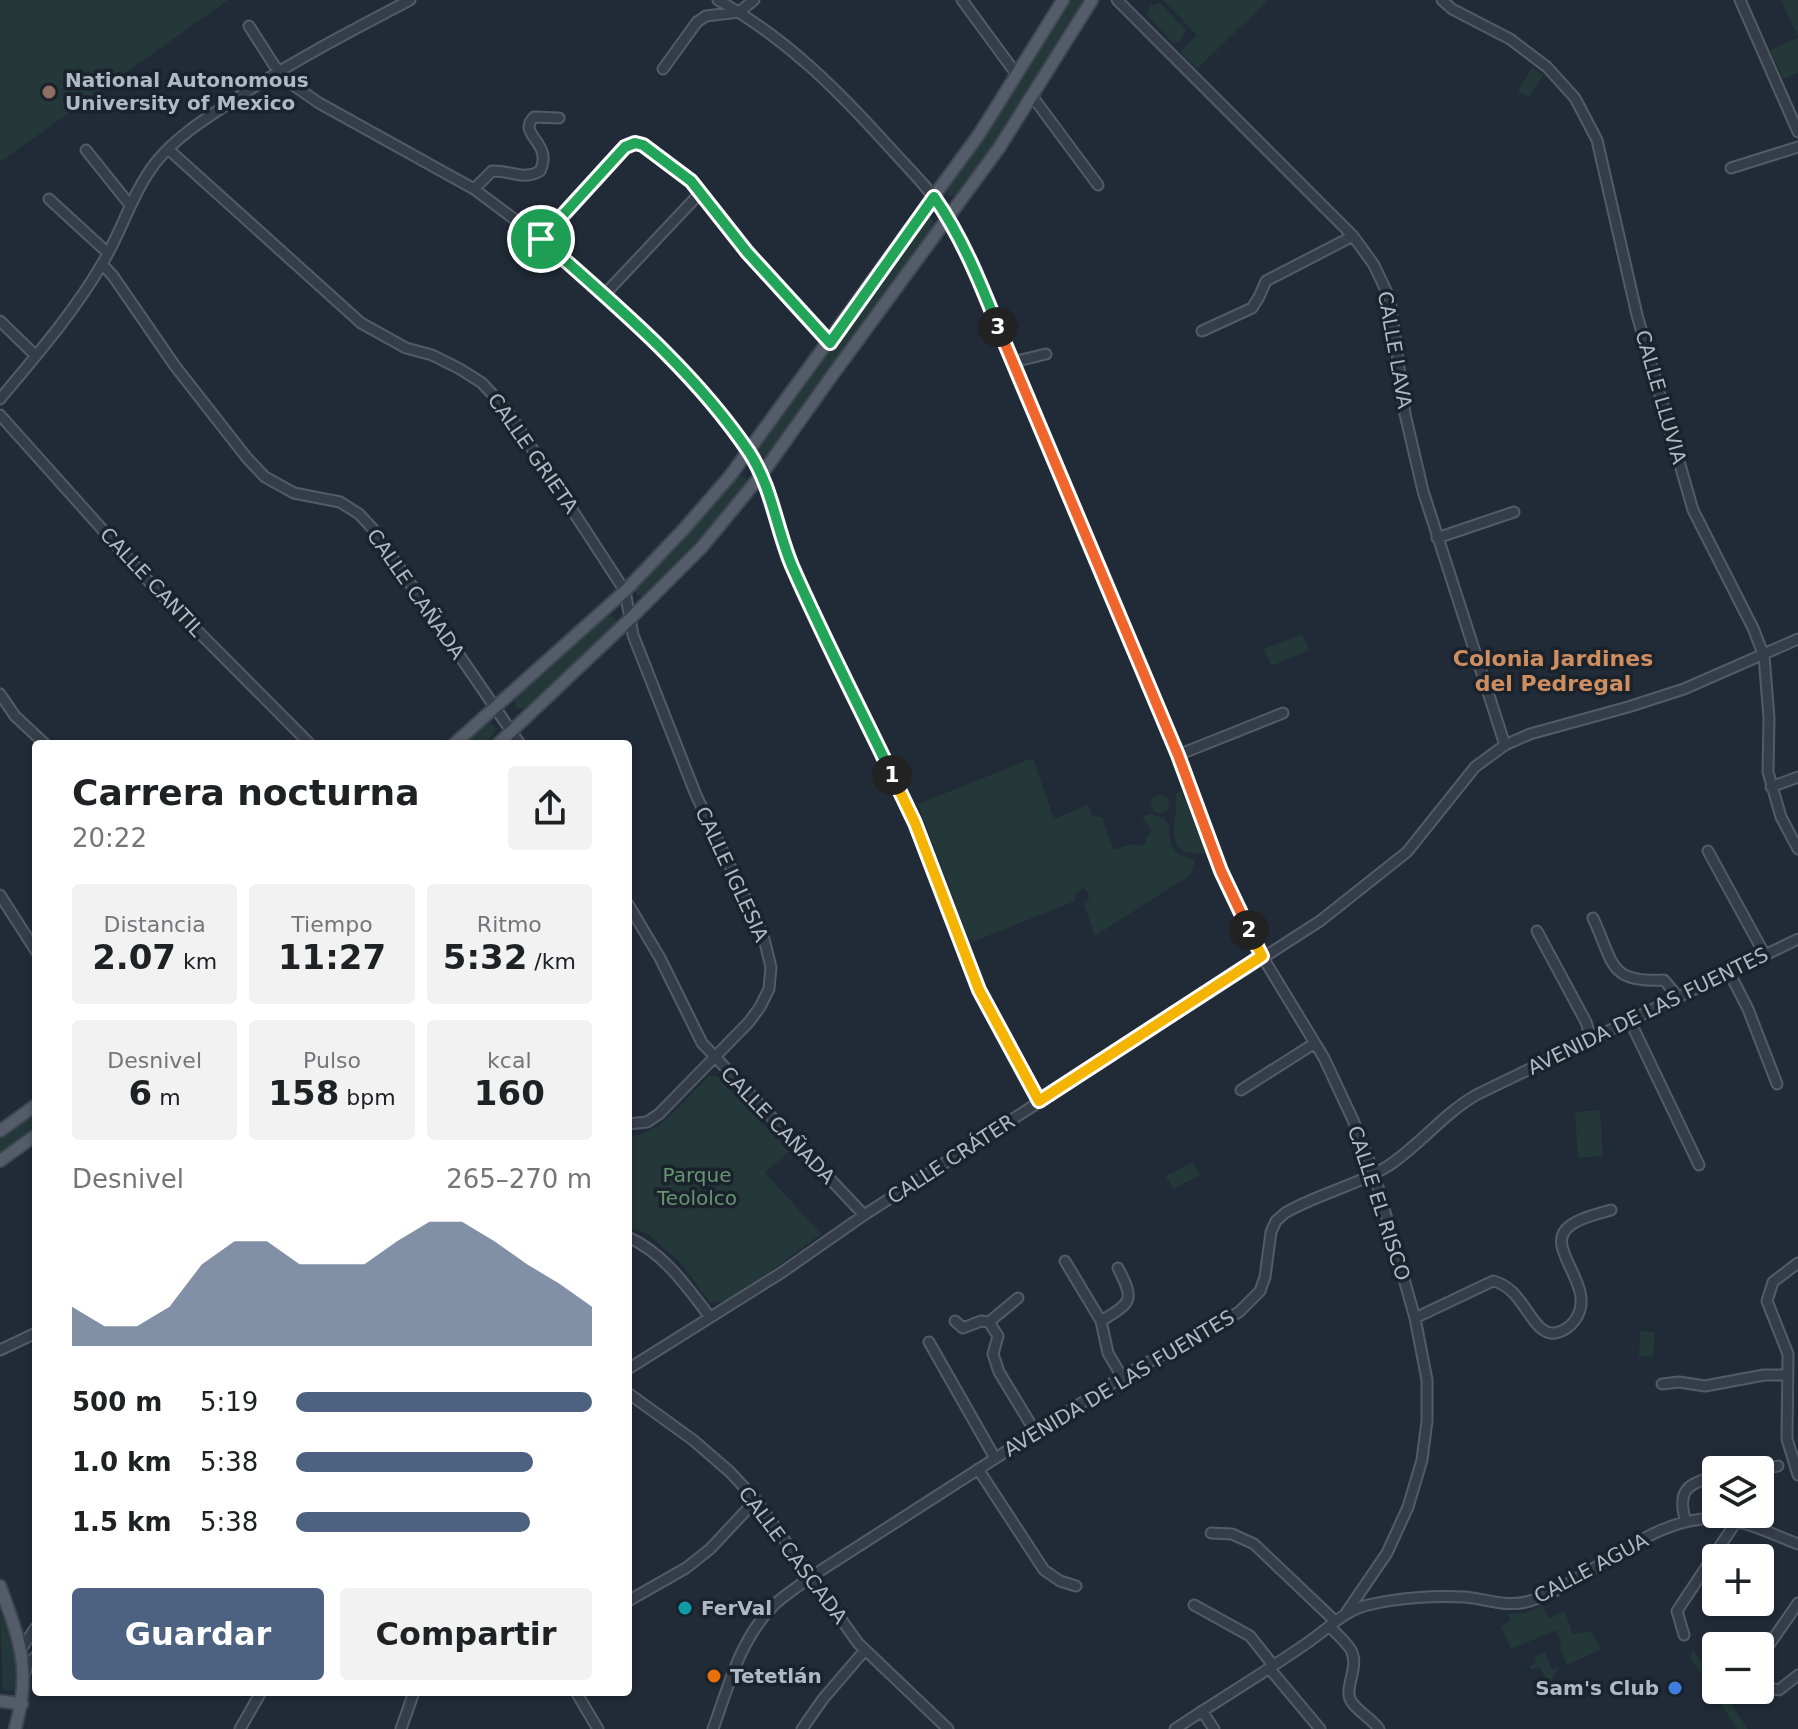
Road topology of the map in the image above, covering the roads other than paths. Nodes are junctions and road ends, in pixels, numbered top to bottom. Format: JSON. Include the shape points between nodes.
{"nodes":[{"id":1,"x":410,"y":0,"type":"edge"},
{"id":2,"x":718,"y":0,"type":"edge"},
{"id":3,"x":754,"y":0,"type":"edge"},
{"id":4,"x":962,"y":0,"type":"edge"},
{"id":5,"x":1063,"y":0,"type":"edge"},
{"id":6,"x":1092,"y":0,"type":"edge"},
{"id":7,"x":1117,"y":0,"type":"edge"},
{"id":8,"x":1442,"y":0,"type":"edge"},
{"id":9,"x":1740,"y":0,"type":"edge"},
{"id":10,"x":739,"y":12,"type":"junction"},
{"id":11,"x":249,"y":26,"type":"dead end"},
{"id":12,"x":663,"y":69,"type":"dead end"},
{"id":13,"x":279,"y":71,"type":"junction"},
{"id":14,"x":1017,"y":75,"type":"junction"},
{"id":15,"x":1032,"y":96,"type":"junction"},
{"id":16,"x":559,"y":118,"type":"dead end"},
{"id":17,"x":1798,"y":132,"type":"edge"},
{"id":18,"x":1798,"y":147,"type":"edge"},
{"id":19,"x":168,"y":149,"type":"junction"},
{"id":20,"x":86,"y":150,"type":"dead end"},
{"id":21,"x":1731,"y":168,"type":"dead end"},
{"id":22,"x":1098,"y":185,"type":"dead end"},
{"id":23,"x":474,"y":189,"type":"junction"},
{"id":24,"x":701,"y":192,"type":"junction"},
{"id":25,"x":934,"y":197,"type":"junction"},
{"id":26,"x":49,"y":199,"type":"dead end"},
{"id":27,"x":130,"y":205,"type":"junction"},
{"id":28,"x":948,"y":216,"type":"junction"},
{"id":29,"x":1353,"y":236,"type":"junction"},
{"id":30,"x":541,"y":239,"type":"junction"},
{"id":31,"x":108,"y":253,"type":"junction"},
{"id":32,"x":102,"y":264,"type":"junction"},
{"id":33,"x":604,"y":295,"type":"junction"},
{"id":34,"x":0,"y":321,"type":"edge"},
{"id":35,"x":1202,"y":331,"type":"dead end"},
{"id":36,"x":830,"y":343,"type":"junction"},
{"id":37,"x":1046,"y":354,"type":"dead end"},
{"id":38,"x":36,"y":356,"type":"junction"},
{"id":39,"x":1013,"y":362,"type":"junction"},
{"id":40,"x":0,"y":399,"type":"edge"},
{"id":41,"x":0,"y":415,"type":"edge"},
{"id":42,"x":749,"y":453,"type":"junction"},
{"id":43,"x":762,"y":474,"type":"junction"},
{"id":44,"x":1514,"y":512,"type":"dead end"},
{"id":45,"x":1437,"y":538,"type":"junction"},
{"id":46,"x":625,"y":591,"type":"junction"},
{"id":47,"x":631,"y":618,"type":"junction"},
{"id":48,"x":1798,"y":639,"type":"edge"},
{"id":49,"x":1764,"y":656,"type":"junction"},
{"id":50,"x":0,"y":694,"type":"edge"},
{"id":51,"x":494,"y":708,"type":"junction"},
{"id":52,"x":1283,"y":713,"type":"dead end"},
{"id":53,"x":512,"y":732,"type":"junction"},
{"id":54,"x":41,"y":740,"type":"edge"},
{"id":55,"x":306,"y":740,"type":"edge"},
{"id":56,"x":458,"y":740,"type":"edge"},
{"id":57,"x":503,"y":740,"type":"edge"},
{"id":58,"x":517,"y":740,"type":"edge"},
{"id":59,"x":1505,"y":745,"type":"junction"},
{"id":60,"x":1178,"y":755,"type":"junction"},
{"id":61,"x":1798,"y":777,"type":"edge"},
{"id":62,"x":1771,"y":787,"type":"junction"},
{"id":63,"x":1798,"y":849,"type":"edge"},
{"id":64,"x":1708,"y":851,"type":"dead end"},
{"id":65,"x":0,"y":895,"type":"edge"},
{"id":66,"x":632,"y":911,"type":"edge"},
{"id":67,"x":1593,"y":918,"type":"dead end"},
{"id":68,"x":1537,"y":931,"type":"dead end"},
{"id":69,"x":1798,"y":939,"type":"edge"},
{"id":70,"x":32,"y":945,"type":"edge"},
{"id":71,"x":1765,"y":955,"type":"junction"},
{"id":72,"x":1262,"y":956,"type":"junction"},
{"id":73,"x":1729,"y":972,"type":"junction"},
{"id":74,"x":1678,"y":997,"type":"junction"},
{"id":75,"x":1629,"y":1019,"type":"junction"},
{"id":76,"x":1591,"y":1038,"type":"junction"},
{"id":77,"x":1315,"y":1043,"type":"junction"},
{"id":78,"x":714,"y":1058,"type":"junction"},
{"id":79,"x":1777,"y":1084,"type":"dead end"},
{"id":80,"x":1241,"y":1090,"type":"dead end"},
{"id":81,"x":1039,"y":1101,"type":"junction"},
{"id":82,"x":32,"y":1108,"type":"edge"},
{"id":83,"x":632,"y":1124,"type":"edge"},
{"id":84,"x":0,"y":1131,"type":"edge"},
{"id":85,"x":32,"y":1138,"type":"edge"},
{"id":86,"x":0,"y":1161,"type":"edge"},
{"id":87,"x":1699,"y":1165,"type":"dead end"},
{"id":88,"x":1374,"y":1173,"type":"junction"},
{"id":89,"x":1611,"y":1210,"type":"dead end"},
{"id":90,"x":864,"y":1215,"type":"junction"},
{"id":91,"x":632,"y":1239,"type":"edge"},
{"id":92,"x":1065,"y":1261,"type":"dead end"},
{"id":93,"x":1798,"y":1263,"type":"edge"},
{"id":94,"x":1118,"y":1268,"type":"dead end"},
{"id":95,"x":1018,"y":1298,"type":"dead end"},
{"id":96,"x":710,"y":1317,"type":"junction"},
{"id":97,"x":1415,"y":1318,"type":"junction"},
{"id":98,"x":955,"y":1321,"type":"dead end"},
{"id":99,"x":1101,"y":1321,"type":"junction"},
{"id":100,"x":989,"y":1322,"type":"junction"},
{"id":101,"x":32,"y":1335,"type":"edge"},
{"id":102,"x":929,"y":1342,"type":"dead end"},
{"id":103,"x":0,"y":1350,"type":"edge"},
{"id":104,"x":632,"y":1366,"type":"edge"},
{"id":105,"x":1787,"y":1375,"type":"junction"},
{"id":106,"x":1122,"y":1377,"type":"junction"},
{"id":107,"x":1662,"y":1384,"type":"dead end"},
{"id":108,"x":632,"y":1396,"type":"edge"},
{"id":109,"x":1036,"y":1433,"type":"junction"},
{"id":110,"x":995,"y":1458,"type":"junction"},
{"id":111,"x":1778,"y":1466,"type":"dead end"},
{"id":112,"x":1774,"y":1467,"type":"edge"},
{"id":113,"x":978,"y":1469,"type":"junction"},
{"id":114,"x":1798,"y":1475,"type":"edge"},
{"id":115,"x":1702,"y":1480,"type":"edge"},
{"id":116,"x":756,"y":1500,"type":"junction"},
{"id":117,"x":1702,"y":1520,"type":"edge"},
{"id":118,"x":1686,"y":1522,"type":"junction"},
{"id":119,"x":1732,"y":1528,"type":"edge"},
{"id":120,"x":1753,"y":1528,"type":"edge"},
{"id":121,"x":1211,"y":1533,"type":"dead end"},
{"id":122,"x":1798,"y":1544,"type":"edge"},
{"id":123,"x":809,"y":1578,"type":"junction"},
{"id":124,"x":0,"y":1586,"type":"edge"},
{"id":125,"x":1076,"y":1586,"type":"dead end"},
{"id":126,"x":632,"y":1599,"type":"edge"},
{"id":127,"x":1798,"y":1603,"type":"edge"},
{"id":128,"x":1194,"y":1605,"type":"dead end"},
{"id":129,"x":1346,"y":1613,"type":"junction"},
{"id":130,"x":1332,"y":1623,"type":"junction"},
{"id":131,"x":14,"y":1626,"type":"junction"},
{"id":132,"x":32,"y":1628,"type":"edge"},
{"id":133,"x":32,"y":1632,"type":"edge"},
{"id":134,"x":1684,"y":1635,"type":"dead end"},
{"id":135,"x":1774,"y":1638,"type":"edge"},
{"id":136,"x":22,"y":1648,"type":"junction"},
{"id":137,"x":865,"y":1650,"type":"junction"},
{"id":138,"x":32,"y":1662,"type":"edge"},
{"id":139,"x":1271,"y":1667,"type":"junction"},
{"id":140,"x":24,"y":1675,"type":"junction"},
{"id":141,"x":1798,"y":1675,"type":"edge"},
{"id":142,"x":1774,"y":1689,"type":"edge"},
{"id":143,"x":259,"y":1696,"type":"edge"},
{"id":144,"x":413,"y":1696,"type":"edge"},
{"id":145,"x":578,"y":1696,"type":"edge"},
{"id":146,"x":0,"y":1701,"type":"edge"},
{"id":147,"x":22,"y":1704,"type":"junction"},
{"id":148,"x":1202,"y":1711,"type":"junction"},
{"id":149,"x":15,"y":1729,"type":"edge"},
{"id":150,"x":240,"y":1729,"type":"edge"},
{"id":151,"x":401,"y":1729,"type":"edge"},
{"id":152,"x":598,"y":1729,"type":"edge"},
{"id":153,"x":713,"y":1729,"type":"edge"},
{"id":154,"x":802,"y":1729,"type":"edge"},
{"id":155,"x":948,"y":1729,"type":"edge"},
{"id":156,"x":1175,"y":1729,"type":"edge"},
{"id":157,"x":1214,"y":1729,"type":"edge"},
{"id":158,"x":1320,"y":1729,"type":"edge"},
{"id":159,"x":1379,"y":1729,"type":"edge"}],
"edges":[{"from":1,"to":13,"type":"street"},
{"from":2,"to":10,"type":"street","name":"CALLE EL RISCO"},
{"from":3,"to":10,"type":"street"},
{"from":4,"to":14,"type":"street"},
{"from":5,"to":14,"type":"main road"},
{"from":6,"to":15,"type":"main road"},
{"from":7,"to":29,"type":"street","name":"CALLE LAVA"},
{"from":8,"to":49,"type":"street","name":"CALLE LLUVIA","via":[[1547,67],[1583,110],[1603,158],[1637,315],[1693,510]]},
{"from":9,"to":17,"type":"street"},
{"from":10,"to":12,"type":"street","via":[[697,22]]},
{"from":10,"to":25,"type":"street","name":"CALLE EL RISCO","via":[[845,97]]},
{"from":11,"to":13,"type":"street"},
{"from":13,"to":19,"type":"street"},
{"from":13,"to":23,"type":"street","via":[[319,103]]},
{"from":14,"to":25,"type":"main road"},
{"from":15,"to":22,"type":"street"},
{"from":15,"to":28,"type":"main road"},
{"from":16,"to":23,"type":"street","via":[[534,117],[528,124],[545,157],[540,171],[532,176],[492,171]]},
{"from":18,"to":21,"type":"street"},
{"from":19,"to":27,"type":"street"},
{"from":19,"to":46,"type":"street","name":"CALLE GRIETA","via":[[361,323],[482,383],[507,410]]},
{"from":20,"to":27,"type":"street"},
{"from":23,"to":30,"type":"street"},
{"from":24,"to":30,"type":"street","via":[[652,150],[635,143],[625,147]]},
{"from":24,"to":33,"type":"street"},
{"from":24,"to":36,"type":"street"},
{"from":25,"to":28,"type":"street","name":"CALLE EL RISCO"},
{"from":25,"to":36,"type":"main road"},
{"from":26,"to":31,"type":"street"},
{"from":27,"to":31,"type":"street"},
{"from":28,"to":39,"type":"street","name":"CALLE EL RISCO"},
{"from":28,"to":43,"type":"main road"},
{"from":29,"to":35,"type":"street","via":[[1266,281],[1252,308]]},
{"from":29,"to":45,"type":"street","name":"CALLE LAVA","via":[[1390,299],[1405,414]]},
{"from":30,"to":33,"type":"street"},
{"from":31,"to":32,"type":"street"},
{"from":32,"to":38,"type":"street"},
{"from":32,"to":51,"type":"street","name":"CALLE CAÑADA","via":[[175,366],[265,477],[294,493],[340,502],[373,529]]},
{"from":33,"to":42,"type":"street","via":[[697,385]]},
{"from":34,"to":38,"type":"street"},
{"from":36,"to":42,"type":"main road"},
{"from":37,"to":39,"type":"street"},
{"from":38,"to":40,"type":"street"},
{"from":39,"to":60,"type":"street","name":"CALLE EL RISCO"},
{"from":41,"to":55,"type":"street","name":"CALLE CANTIL","via":[[153,586]]},
{"from":42,"to":43,"type":"street"},
{"from":42,"to":46,"type":"main road"},
{"from":43,"to":47,"type":"main road","via":[[702,547]]},
{"from":43,"to":81,"type":"street","via":[[791,564],[915,823],[979,990]]},
{"from":44,"to":45,"type":"street"},
{"from":45,"to":59,"type":"street","name":"CALLE LAVA"},
{"from":46,"to":47,"type":"street","name":"CALLE GRIETA"},
{"from":46,"to":51,"type":"main road"},
{"from":47,"to":53,"type":"main road"},
{"from":47,"to":78,"type":"street","name":"CALLE IGLESIA","via":[[696,795],[763,935],[771,967],[760,1007]]},
{"from":48,"to":49,"type":"street","name":"CALLE CRÁTER"},
{"from":49,"to":59,"type":"street","name":"CALLE CRÁTER","via":[[1684,689]]},
{"from":49,"to":62,"type":"street","name":"CALLE LLUVIA"},
{"from":50,"to":54,"type":"street"},
{"from":51,"to":53,"type":"street","name":"CALLE CAÑADA"},
{"from":51,"to":56,"type":"main road"},
{"from":52,"to":60,"type":"street"},
{"from":53,"to":57,"type":"main road"},
{"from":53,"to":58,"type":"street","name":"CALLE CAÑADA"},
{"from":59,"to":72,"type":"street","name":"CALLE CRÁTER","via":[[1475,767],[1407,852],[1379,877]]},
{"from":60,"to":72,"type":"street","name":"CALLE EL RISCO","via":[[1221,871]]},
{"from":61,"to":62,"type":"street"},
{"from":62,"to":63,"type":"street","name":"CALLE LLUVIA"},
{"from":64,"to":71,"type":"street"},
{"from":65,"to":70,"type":"street"},
{"from":66,"to":78,"type":"street","name":"CALLE CAÑADA"},
{"from":67,"to":74,"type":"street","via":[[1618,972],[1630,979],[1664,980]]},
{"from":68,"to":76,"type":"street"},
{"from":69,"to":71,"type":"street","name":"AVENIDA DE LAS FUENTES"},
{"from":71,"to":73,"type":"street","name":"AVENIDA DE LAS FUENTES"},
{"from":72,"to":77,"type":"street","name":"CALLE EL RISCO"},
{"from":72,"to":81,"type":"street","name":"CALLE CRÁTER"},
{"from":73,"to":74,"type":"street","name":"AVENIDA DE LAS FUENTES"},
{"from":73,"to":79,"type":"street"},
{"from":74,"to":75,"type":"street","name":"AVENIDA DE LAS FUENTES"},
{"from":75,"to":76,"type":"street","name":"AVENIDA DE LAS FUENTES"},
{"from":75,"to":87,"type":"street"},
{"from":76,"to":88,"type":"street","name":"AVENIDA DE LAS FUENTES","via":[[1463,1102]]},
{"from":77,"to":80,"type":"street"},
{"from":77,"to":88,"type":"street","name":"CALLE EL RISCO"},
{"from":78,"to":83,"type":"street","name":"CALLE IGLESIA","via":[[659,1114]]},
{"from":78,"to":90,"type":"street","name":"CALLE CAÑADA"},
{"from":81,"to":90,"type":"street","name":"CALLE CRÁTER"},
{"from":82,"to":84,"type":"main road"},
{"from":85,"to":86,"type":"main road"},
{"from":88,"to":97,"type":"street","name":"CALLE EL RISCO"},
{"from":88,"to":106,"type":"street","name":"AVENIDA DE LAS FUENTES","via":[[1285,1213],[1271,1232],[1265,1277],[1250,1302]]},
{"from":89,"to":97,"type":"street","via":[[1569,1226],[1563,1234],[1562,1251],[1583,1300],[1565,1330],[1539,1328],[1512,1289],[1493,1281]]},
{"from":90,"to":96,"type":"street","name":"CALLE CRÁTER"},
{"from":91,"to":96,"type":"street","via":[[668,1264]]},
{"from":92,"to":99,"type":"street"},
{"from":93,"to":105,"type":"street","via":[[1776,1278],[1767,1296],[1786,1345]]},
{"from":94,"to":99,"type":"street","via":[[1130,1298]]},
{"from":95,"to":100,"type":"street"},
{"from":96,"to":104,"type":"street","name":"CALLE CRÁTER"},
{"from":97,"to":129,"type":"street","name":"CALLE EL RISCO","via":[[1427,1380],[1422,1460],[1387,1553]]},
{"from":98,"to":100,"type":"street","via":[[963,1328]]},
{"from":99,"to":106,"type":"street","via":[[1108,1353]]},
{"from":100,"to":109,"type":"street","via":[[998,1336],[993,1354],[999,1372]]},
{"from":101,"to":103,"type":"street"},
{"from":102,"to":110,"type":"street"},
{"from":105,"to":107,"type":"street","via":[[1705,1386]]},
{"from":105,"to":114,"type":"street","via":[[1787,1439]]},
{"from":106,"to":109,"type":"street","name":"AVENIDA DE LAS FUENTES"},
{"from":108,"to":116,"type":"street","name":"CALLE CASCADA","via":[[693,1440]]},
{"from":109,"to":110,"type":"street","name":"AVENIDA DE LAS FUENTES"},
{"from":110,"to":113,"type":"street","name":"AVENIDA DE LAS FUENTES"},
{"from":111,"to":112,"type":"street"},
{"from":113,"to":123,"type":"street","name":"AVENIDA DE LAS FUENTES"},
{"from":113,"to":125,"type":"street","via":[[1044,1570]]},
{"from":115,"to":118,"type":"street","via":[[1687,1488]]},
{"from":116,"to":123,"type":"street","name":"CALLE CASCADA"},
{"from":116,"to":126,"type":"street","via":[[710,1549]]},
{"from":117,"to":118,"type":"street","name":"CALLE AGUA"},
{"from":118,"to":129,"type":"street","name":"CALLE AGUA","via":[[1534,1600],[1511,1605],[1449,1597],[1368,1605]]},
{"from":119,"to":134,"type":"street","via":[[1677,1611]]},
{"from":120,"to":122,"type":"street","name":"CALLE AGUA"},
{"from":121,"to":130,"type":"street","via":[[1232,1534],[1254,1544]]},
{"from":123,"to":137,"type":"street","name":"CALLE CASCADA"},
{"from":123,"to":153,"type":"street","name":"AVENIDA DE LAS FUENTES","via":[[776,1603],[752,1633]]},
{"from":124,"to":131,"type":"main road"},
{"from":127,"to":135,"type":"street"},
{"from":128,"to":139,"type":"street","via":[[1250,1636]]},
{"from":129,"to":130,"type":"street","name":"CALLE AGUA"},
{"from":130,"to":139,"type":"street","name":"CALLE AGUA"},
{"from":130,"to":159,"type":"street","via":[[1352,1652],[1351,1702]]},
{"from":131,"to":132,"type":"street"},
{"from":131,"to":136,"type":"main road"},
{"from":133,"to":136,"type":"street"},
{"from":136,"to":140,"type":"main road"},
{"from":137,"to":154,"type":"street"},
{"from":137,"to":155,"type":"street","name":"CALLE CASCADA"},
{"from":138,"to":140,"type":"street"},
{"from":139,"to":148,"type":"street","name":"CALLE AGUA"},
{"from":139,"to":158,"type":"street"},
{"from":140,"to":147,"type":"main road"},
{"from":141,"to":142,"type":"street"},
{"from":143,"to":150,"type":"street"},
{"from":144,"to":151,"type":"street"},
{"from":145,"to":152,"type":"street"},
{"from":146,"to":147,"type":"main road"},
{"from":147,"to":149,"type":"main road"},
{"from":148,"to":156,"type":"street","name":"CALLE AGUA"},
{"from":148,"to":157,"type":"street"}]}
